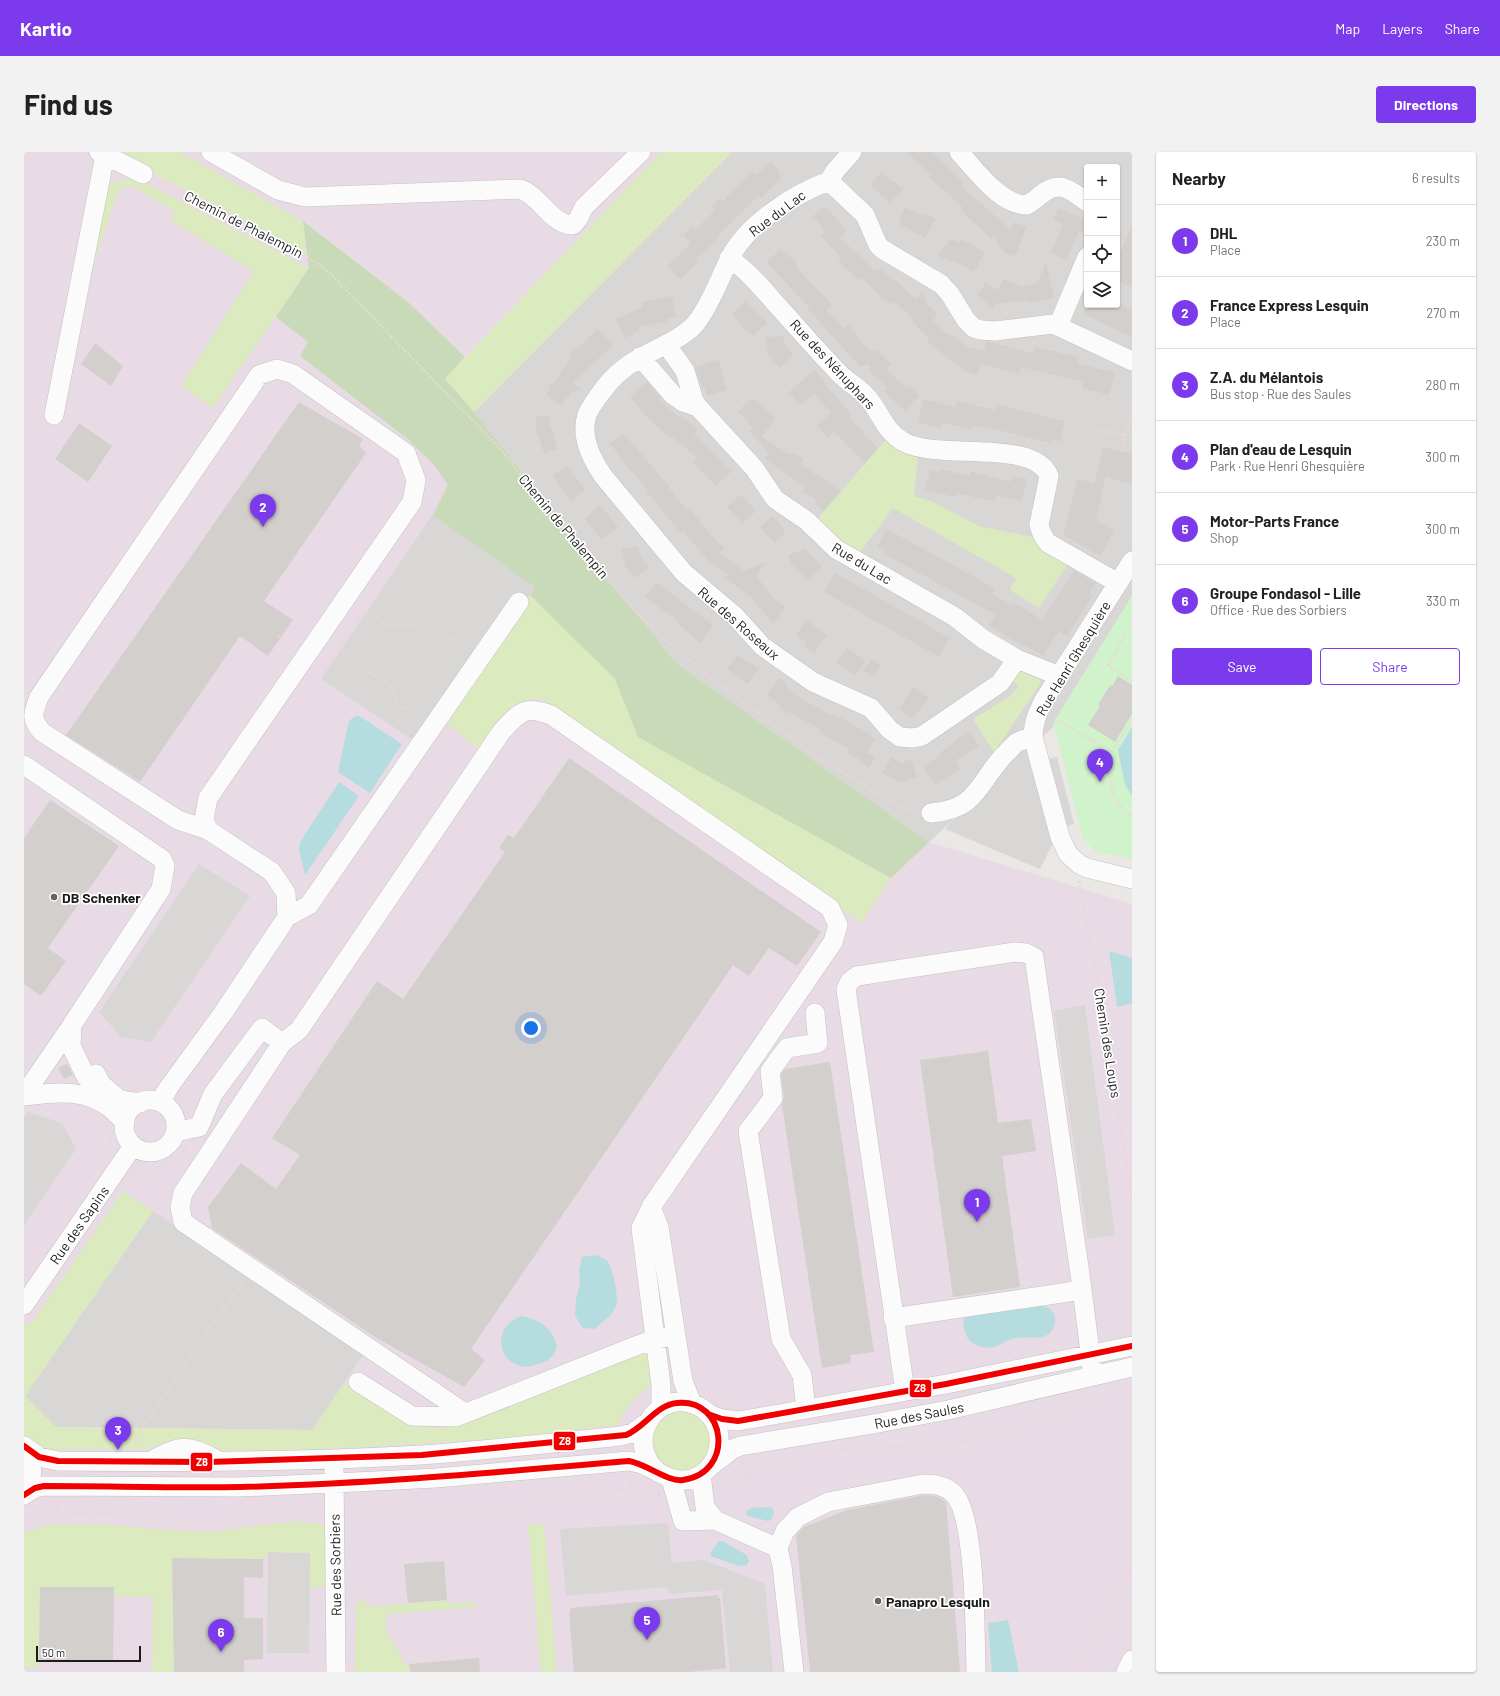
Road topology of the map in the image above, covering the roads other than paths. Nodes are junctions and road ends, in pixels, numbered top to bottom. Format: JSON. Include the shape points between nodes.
{"nodes":[{"id":1,"x":211,"y":152,"type":"edge"},
{"id":2,"x":641,"y":152,"type":"edge"},
{"id":3,"x":852,"y":152,"type":"edge"},
{"id":4,"x":959,"y":152,"type":"edge"},
{"id":5,"x":102,"y":154,"type":"edge"},
{"id":6,"x":143,"y":174,"type":"road end"},
{"id":7,"x":829,"y":181,"type":"junction"},
{"id":8,"x":1084,"y":200,"type":"edge"},
{"id":9,"x":729,"y":258,"type":"junction"},
{"id":10,"x":1084,"y":263,"type":"edge"},
{"id":11,"x":1058,"y":326,"type":"junction"},
{"id":12,"x":666,"y":344,"type":"junction"},
{"id":13,"x":640,"y":357,"type":"junction"},
{"id":14,"x":1132,"y":361,"type":"edge"},
{"id":15,"x":698,"y":407,"type":"junction"},
{"id":16,"x":54,"y":414,"type":"dead end"},
{"id":17,"x":1132,"y":561,"type":"edge"},
{"id":18,"x":1118,"y":582,"type":"junction"},
{"id":19,"x":519,"y":602,"type":"dead end"},
{"id":20,"x":1017,"y":659,"type":"junction"},
{"id":21,"x":1059,"y":676,"type":"junction"},
{"id":22,"x":1034,"y":737,"type":"junction"},
{"id":23,"x":24,"y":765,"type":"edge"},
{"id":24,"x":930,"y":813,"type":"road end"},
{"id":25,"x":208,"y":830,"type":"junction"},
{"id":26,"x":1132,"y":879,"type":"edge"},
{"id":27,"x":287,"y":917,"type":"junction"},
{"id":28,"x":84,"y":1007,"type":"junction"},
{"id":29,"x":815,"y":1013,"type":"dead end"},
{"id":30,"x":72,"y":1025,"type":"junction"},
{"id":31,"x":282,"y":1043,"type":"junction"},
{"id":32,"x":101,"y":1084,"type":"junction"},
{"id":33,"x":24,"y":1096,"type":"edge"},
{"id":34,"x":162,"y":1098,"type":"junction"},
{"id":35,"x":126,"y":1110,"type":"junction"},
{"id":36,"x":182,"y":1130,"type":"junction"},
{"id":37,"x":133,"y":1146,"type":"junction"},
{"id":38,"x":651,"y":1207,"type":"junction"},
{"id":39,"x":1082,"y":1286,"type":"junction"},
{"id":40,"x":24,"y":1305,"type":"edge"},
{"id":41,"x":893,"y":1318,"type":"junction"},
{"id":42,"x":676,"y":1336,"type":"junction"},
{"id":43,"x":655,"y":1339,"type":"junction"},
{"id":44,"x":1132,"y":1346,"type":"edge"},
{"id":45,"x":1090,"y":1354,"type":"junction"},
{"id":46,"x":1132,"y":1367,"type":"edge"},
{"id":47,"x":1093,"y":1376,"type":"junction"},
{"id":48,"x":358,"y":1382,"type":"dead end"},
{"id":49,"x":905,"y":1391,"type":"junction"},
{"id":50,"x":688,"y":1396,"type":"junction"},
{"id":51,"x":661,"y":1399,"type":"junction"},
{"id":52,"x":806,"y":1409,"type":"junction"},
{"id":53,"x":465,"y":1413,"type":"junction"},
{"id":54,"x":708,"y":1414,"type":"junction"},
{"id":55,"x":648,"y":1422,"type":"junction"},
{"id":56,"x":24,"y":1447,"type":"edge"},
{"id":57,"x":334,"y":1459,"type":"junction"},
{"id":58,"x":706,"y":1470,"type":"junction"},
{"id":59,"x":665,"y":1476,"type":"junction"},
{"id":60,"x":334,"y":1483,"type":"junction"},
{"id":61,"x":24,"y":1495,"type":"edge"},
{"id":62,"x":715,"y":1520,"type":"junction"},
{"id":63,"x":778,"y":1548,"type":"junction"},
{"id":64,"x":1132,"y":1660,"type":"edge"},
{"id":65,"x":336,"y":1672,"type":"edge"},
{"id":66,"x":794,"y":1672,"type":"edge"},
{"id":67,"x":976,"y":1672,"type":"edge"},
{"id":68,"x":1126,"y":1672,"type":"edge"}],
"edges":[{"from":1,"to":2,"type":"street","via":[[278,190],[305,197],[520,189],[532,194],[562,224],[573,225],[584,207]]},
{"from":3,"to":7,"type":"street"},
{"from":4,"to":8,"type":"street","via":[[995,190],[1013,202],[1027,205],[1049,189],[1058,187],[1066,188]]},
{"from":5,"to":6,"type":"street"},
{"from":5,"to":16,"type":"street"},
{"from":7,"to":9,"type":"street","name":"Rue du Lac","via":[[803,192],[772,213],[743,238]]},
{"from":7,"to":11,"type":"street","via":[[865,215],[878,245],[941,284],[974,328],[988,331],[1047,324]]},
{"from":9,"to":12,"type":"street","name":"Rue du Lac","via":[[715,290],[696,323]]},
{"from":9,"to":18,"type":"street","name":"Rue des Nénuphars","via":[[749,274],[837,372],[867,396],[886,427],[902,442],[927,449],[1017,455],[1042,465],[1049,476],[1039,525],[1040,532],[1048,543]]},
{"from":10,"to":11,"type":"street"},
{"from":11,"to":14,"type":"street"},
{"from":12,"to":13,"type":"street","name":"Rue du Lac"},
{"from":12,"to":15,"type":"street","name":"Rue du Lac","via":[[685,371]]},
{"from":13,"to":15,"type":"street","name":"Rue du Lac","via":[[673,395]]},
{"from":13,"to":20,"type":"street","name":"Rue des Roseaux","via":[[612,377],[587,415],[585,431],[597,468],[684,574],[735,616],[762,646],[813,682],[871,708],[895,734],[907,739],[922,736],[1000,683]]},
{"from":15,"to":20,"type":"street","name":"Rue du Lac","via":[[754,468],[774,499],[807,522],[836,549],[955,617],[983,639]]},
{"from":17,"to":18,"type":"street","name":"Rue Henri Ghesquière"},
{"from":18,"to":21,"type":"street","name":"Rue Henri Ghesquière"},
{"from":19,"to":27,"type":"street","via":[[309,905]]},
{"from":20,"to":21,"type":"street","name":"Rue du Lac"},
{"from":21,"to":22,"type":"street","name":"Rue Henri Ghesquière","via":[[1039,710],[1034,725]]},
{"from":22,"to":24,"type":"street","via":[[1017,742],[995,765],[966,803],[946,811]]},
{"from":22,"to":26,"type":"street","name":"Rue Henri Ghesquière","via":[[1060,837],[1068,854],[1087,868]]},
{"from":23,"to":28,"type":"street","via":[[162,859],[165,866],[161,889]]},
{"from":25,"to":25,"type":"street","via":[[204,819],[208,798],[412,502],[416,480],[406,452],[294,374],[277,369],[259,375],[44,690],[33,713],[34,723],[42,732],[178,820]]},
{"from":25,"to":27,"type":"street","via":[[272,872],[286,893]]},
{"from":27,"to":34,"type":"street"},
{"from":28,"to":30,"type":"street"},
{"from":28,"to":32,"type":"street","via":[[77,1027]]},
{"from":29,"to":52,"type":"street","via":[[818,1043],[787,1048],[770,1071],[773,1098],[748,1131],[781,1340],[802,1375]]},
{"from":30,"to":32,"type":"street","via":[[71,1045],[86,1077]]},
{"from":30,"to":33,"type":"street"},
{"from":31,"to":36,"type":"street","via":[[262,1028],[213,1094],[199,1127]]},
{"from":31,"to":38,"type":"street","via":[[300,1030],[502,731],[520,712],[537,710],[551,715],[830,908],[838,925],[833,942]]},
{"from":31,"to":53,"type":"street","via":[[184,1194],[180,1207],[183,1222]]},
{"from":32,"to":35,"type":"street","via":[[120,1100]]},
{"from":33,"to":35,"type":"street","via":[[48,1093],[88,1096]]},
{"from":34,"to":35,"type":"street"},
{"from":34,"to":36,"type":"street"},
{"from":35,"to":37,"type":"street","via":[[126,1136]]},
{"from":36,"to":37,"type":"street","via":[[158,1150],[145,1151]]},
{"from":37,"to":40,"type":"street","name":"Rue des Sapins"},
{"from":38,"to":42,"type":"street","via":[[659,1227]]},
{"from":38,"to":43,"type":"street","via":[[641,1228]]},
{"from":39,"to":41,"type":"street"},
{"from":39,"to":41,"type":"street","via":[[1034,957],[1015,952],[857,976],[850,981],[846,989]]},
{"from":39,"to":45,"type":"street"},
{"from":41,"to":49,"type":"street"},
{"from":42,"to":43,"type":"street"},
{"from":42,"to":50,"type":"street"},
{"from":43,"to":51,"type":"street"},
{"from":43,"to":53,"type":"street"},
{"from":44,"to":45,"type":"street","name":"Rue des Saules"},
{"from":45,"to":47,"type":"street"},
{"from":45,"to":49,"type":"street","name":"Rue des Saules"},
{"from":46,"to":47,"type":"street","name":"Rue des Saules"},
{"from":47,"to":58,"type":"street","name":"Rue des Saules","via":[[948,1410],[740,1446]]},
{"from":48,"to":53,"type":"street","via":[[412,1416],[456,1417]]},
{"from":49,"to":52,"type":"street","name":"Rue des Saules"},
{"from":50,"to":51,"type":"street","via":[[673,1403]]},
{"from":50,"to":54,"type":"street","name":"Rue des Saules"},
{"from":51,"to":55,"type":"street","name":"Rue des Saules"},
{"from":52,"to":54,"type":"street","name":"Rue des Saules","via":[[738,1420],[722,1419]]},
{"from":54,"to":58,"type":"street","name":"Rue des Saules","via":[[716,1424],[720,1442],[718,1455]]},
{"from":55,"to":57,"type":"street","name":"Rue des Saules","via":[[626,1435],[430,1454]]},
{"from":55,"to":59,"type":"street","name":"Rue des Saules","via":[[643,1434],[644,1453],[650,1464]]},
{"from":56,"to":57,"type":"street","name":"Rue des Saules","via":[[48,1460],[220,1462]]},
{"from":56,"to":61,"type":"street","name":"Rue des Saules","via":[[30,1458],[32,1470],[30,1483]]},
{"from":57,"to":60,"type":"street","name":"Rue des Sorbiers"},
{"from":58,"to":59,"type":"street","name":"Rue des Saules","via":[[690,1479]]},
{"from":58,"to":62,"type":"street","via":[[705,1508]]},
{"from":59,"to":60,"type":"street","name":"Rue des Saules","via":[[647,1466],[628,1461],[452,1477]]},
{"from":59,"to":62,"type":"street","via":[[683,1521]]},
{"from":60,"to":61,"type":"street","name":"Rue des Saules","via":[[240,1487],[44,1486]]},
{"from":60,"to":65,"type":"street","name":"Rue des Sorbiers"},
{"from":62,"to":63,"type":"street"},
{"from":63,"to":66,"type":"street"},
{"from":63,"to":67,"type":"street","via":[[785,1531],[798,1517],[828,1502],[923,1484],[934,1484],[948,1490],[959,1501],[971,1549]]},
{"from":64,"to":68,"type":"street"}]}
